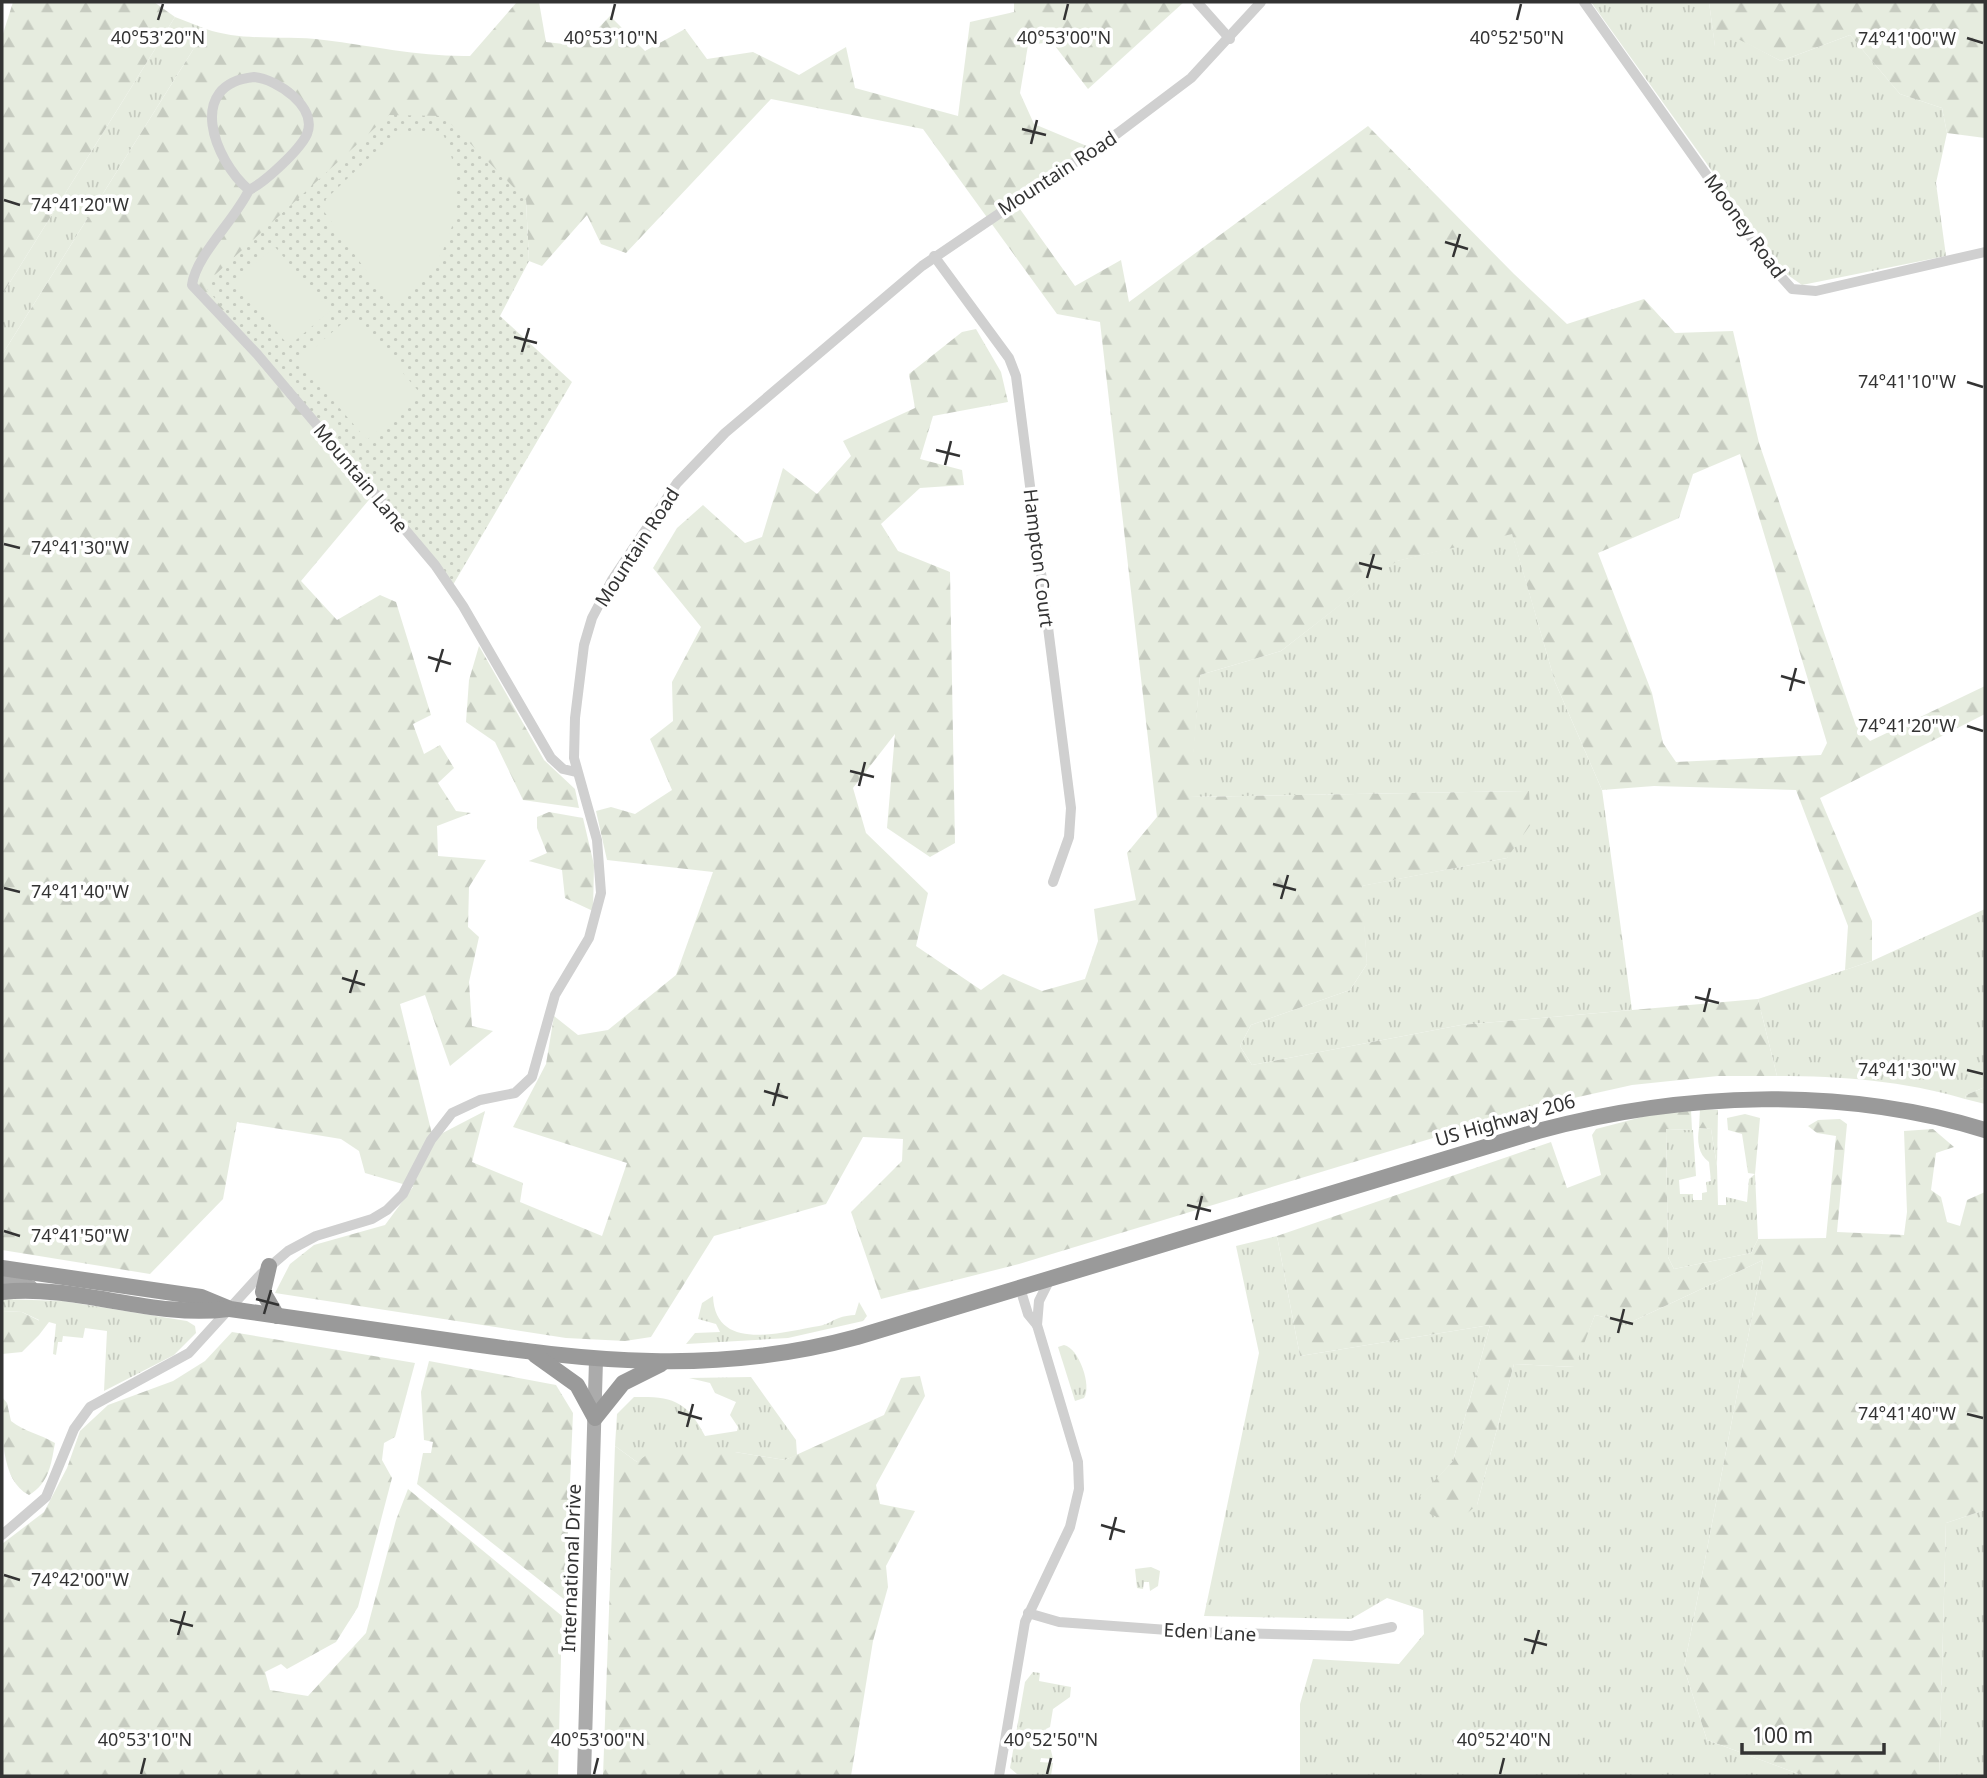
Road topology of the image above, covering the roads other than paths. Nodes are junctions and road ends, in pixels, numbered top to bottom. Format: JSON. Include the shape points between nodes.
{"nodes":[{"id":1,"x":1197,"y":2,"type":"edge"},
{"id":2,"x":1261,"y":2,"type":"edge"},
{"id":3,"x":1584,"y":2,"type":"edge"},
{"id":4,"x":1230,"y":39,"type":"junction"},
{"id":5,"x":249,"y":190,"type":"junction"},
{"id":6,"x":1985,"y":252,"type":"edge"},
{"id":7,"x":934,"y":256,"type":"junction"},
{"id":8,"x":576,"y":772,"type":"junction"},
{"id":9,"x":1053,"y":882,"type":"dead end"},
{"id":10,"x":1985,"y":1130,"type":"edge"},
{"id":11,"x":269,"y":1266,"type":"junction"},
{"id":12,"x":2,"y":1268,"type":"edge"},
{"id":13,"x":1050,"y":1279,"type":"junction"},
{"id":14,"x":2,"y":1281,"type":"edge"},
{"id":15,"x":1020,"y":1288,"type":"junction"},
{"id":16,"x":52,"y":1291,"type":"junction"},
{"id":17,"x":2,"y":1292,"type":"edge"},
{"id":18,"x":230,"y":1309,"type":"junction"},
{"id":19,"x":277,"y":1316,"type":"junction"},
{"id":20,"x":1037,"y":1325,"type":"junction"},
{"id":21,"x":531,"y":1352,"type":"junction"},
{"id":22,"x":596,"y":1360,"type":"junction"},
{"id":23,"x":663,"y":1363,"type":"junction"},
{"id":24,"x":595,"y":1418,"type":"junction"},
{"id":25,"x":2,"y":1535,"type":"edge"},
{"id":26,"x":1028,"y":1613,"type":"junction"},
{"id":27,"x":1392,"y":1627,"type":"dead end"},
{"id":28,"x":584,"y":1776,"type":"edge"},
{"id":29,"x":999,"y":1776,"type":"edge"}],
"edges":[{"from":1,"to":4,"type":"street"},
{"from":2,"to":4,"type":"street","name":"Mountain Road"},
{"from":3,"to":6,"type":"street","name":"Mooney Road","via":[[1792,289],[1816,291]]},
{"from":4,"to":7,"type":"street","name":"Mountain Road","via":[[1151,109]]},
{"from":5,"to":5,"type":"street","via":[[278,167],[306,136],[308,127],[305,113],[285,88],[254,77],[226,87],[212,115],[220,150]]},
{"from":5,"to":8,"type":"street","name":"Mountain Lane","via":[[194,273],[192,285],[257,354],[435,565],[551,758],[563,769]]},
{"from":7,"to":8,"type":"street","name":"Mountain Road","via":[[725,433],[659,508],[612,580],[588,631],[575,718]]},
{"from":7,"to":9,"type":"street","name":"Hampton Court","via":[[1009,358],[1016,376],[1070,808],[1069,837]]},
{"from":8,"to":11,"type":"street","name":"Mountain Road","via":[[597,840],[601,892],[589,938],[555,995],[532,1077],[515,1093],[480,1100],[452,1113],[431,1140],[403,1194],[387,1210],[307,1239]]},
{"from":10,"to":13,"type":"highway","name":"US Highway 206","via":[[1892,1109],[1822,1101],[1731,1100],[1632,1110],[1538,1131]]},
{"from":11,"to":18,"type":"street","name":"Mountain Road"},
{"from":11,"to":19,"type":"highway","via":[[263,1292]]},
{"from":12,"to":18,"type":"highway","via":[[201,1297]]},
{"from":13,"to":15,"type":"highway","name":"US Highway 206"},
{"from":13,"to":20,"type":"street","via":[[1039,1301]]},
{"from":14,"to":16,"type":"main road"},
{"from":15,"to":20,"type":"street","via":[[1028,1314]]},
{"from":15,"to":23,"type":"highway","name":"US Highway 206","via":[[803,1350]]},
{"from":16,"to":17,"type":"highway"},
{"from":16,"to":18,"type":"highway","via":[[198,1313]]},
{"from":18,"to":19,"type":"highway","name":"US Highway 206"},
{"from":18,"to":25,"type":"street","name":"Mountain Road","via":[[189,1353],[90,1408],[74,1429],[46,1497]]},
{"from":19,"to":21,"type":"highway","name":"US Highway 206"},
{"from":20,"to":26,"type":"street","via":[[1073,1441],[1079,1481],[1072,1521]]},
{"from":21,"to":22,"type":"highway","name":"US Highway 206"},
{"from":21,"to":24,"type":"highway","via":[[577,1385]]},
{"from":22,"to":23,"type":"highway","name":"US Highway 206"},
{"from":22,"to":24,"type":"main road","name":"International Drive"},
{"from":23,"to":24,"type":"highway","via":[[623,1383]]},
{"from":24,"to":28,"type":"main road","name":"International Drive"},
{"from":26,"to":27,"type":"street","name":"Eden Lane","via":[[1059,1622],[1195,1632],[1351,1636]]},
{"from":26,"to":29,"type":"street"}]}
